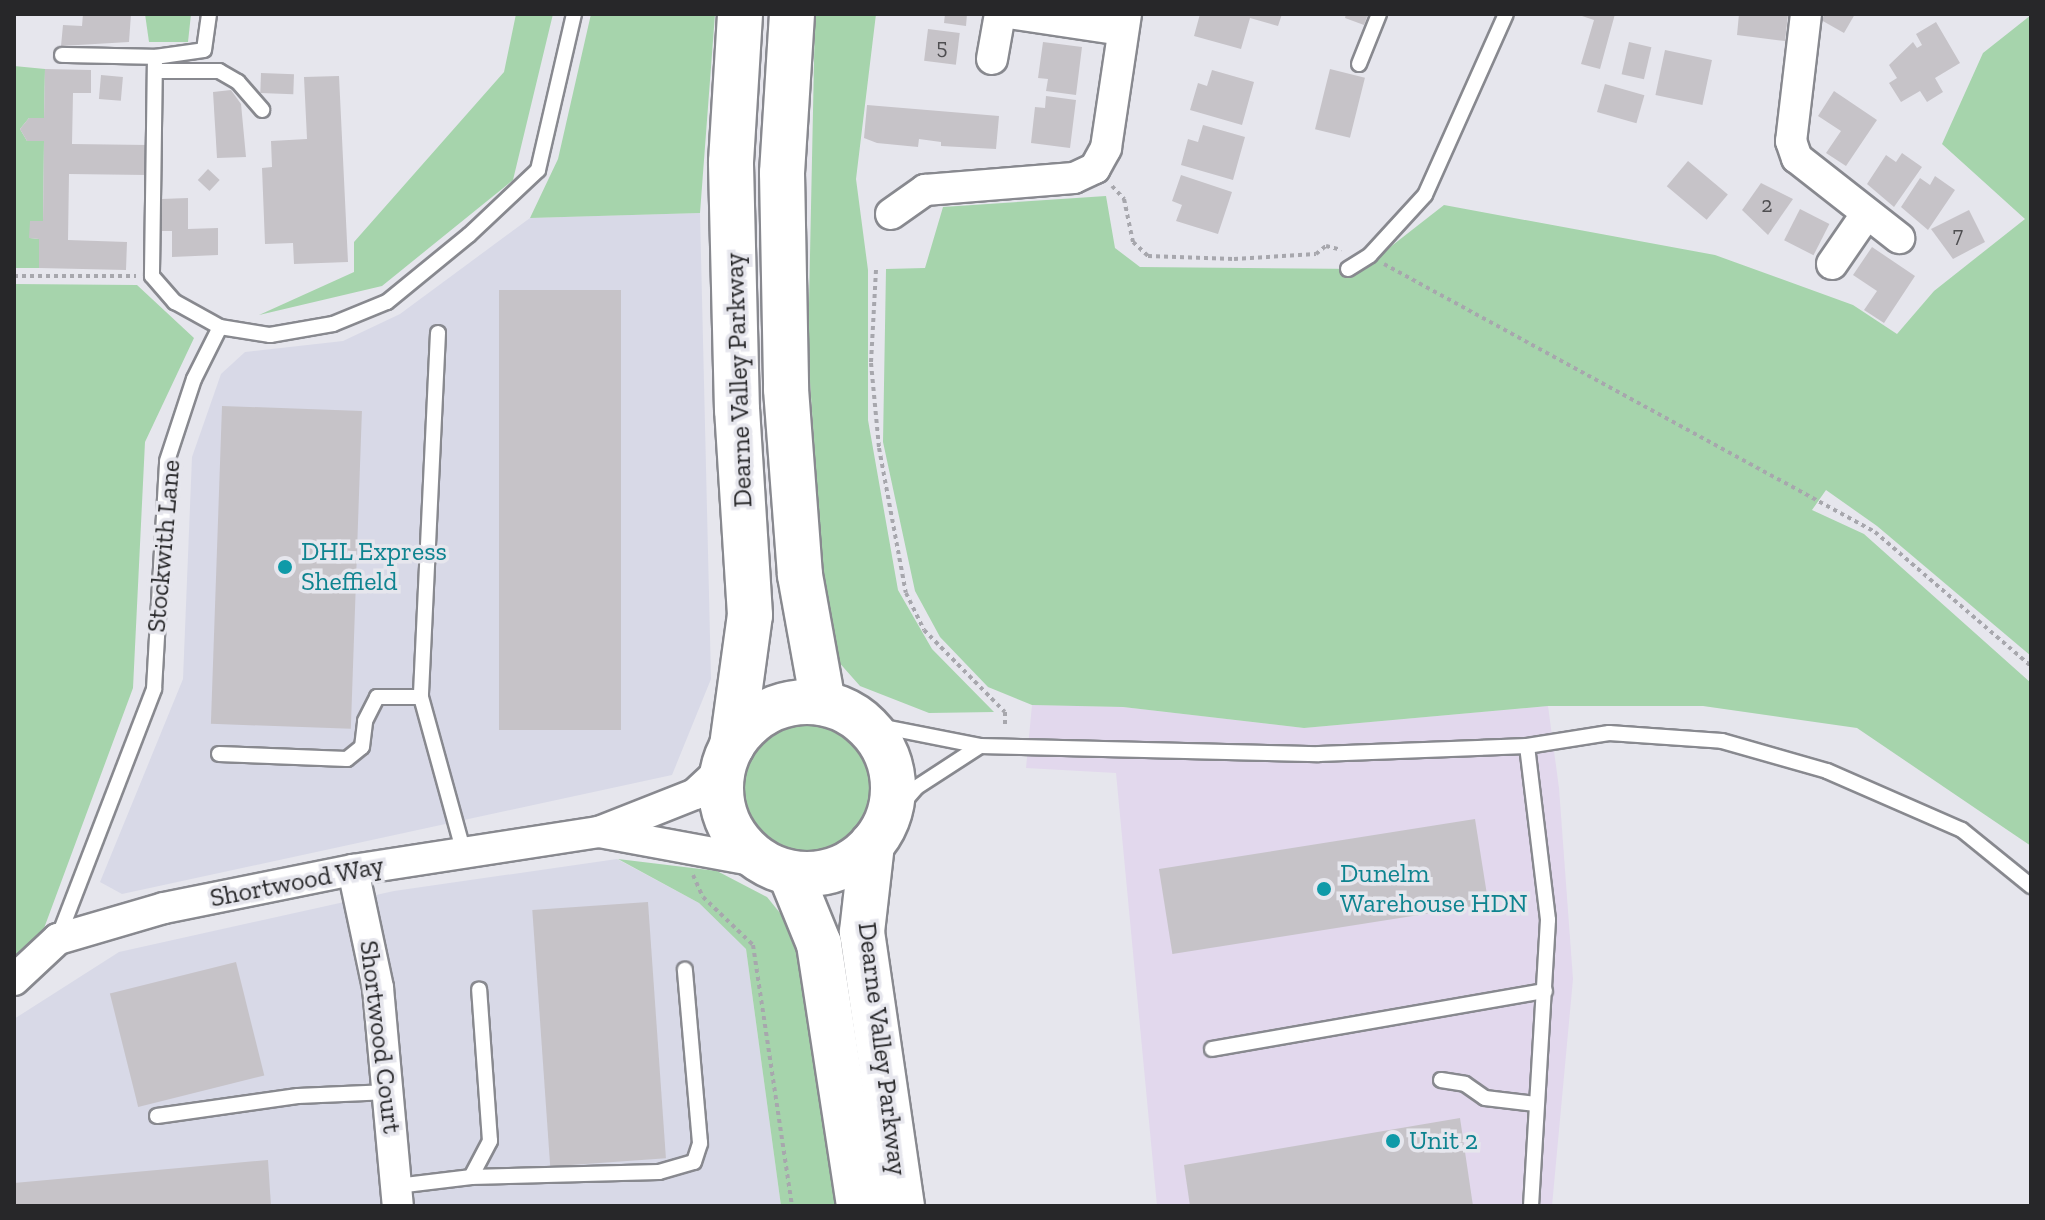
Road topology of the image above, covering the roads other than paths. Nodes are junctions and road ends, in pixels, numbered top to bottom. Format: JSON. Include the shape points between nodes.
{"nodes":[{"id":1,"x":209,"y":14,"type":"edge"},
{"id":2,"x":574,"y":14,"type":"edge"},
{"id":3,"x":740,"y":14,"type":"edge"},
{"id":4,"x":792,"y":14,"type":"edge"},
{"id":5,"x":1000,"y":14,"type":"edge"},
{"id":6,"x":1015,"y":14,"type":"edge"},
{"id":7,"x":1379,"y":14,"type":"edge"},
{"id":8,"x":1506,"y":14,"type":"edge"},
{"id":9,"x":1806,"y":14,"type":"edge"},
{"id":10,"x":1124,"y":22,"type":"edge"},
{"id":11,"x":62,"y":55,"type":"dead end"},
{"id":12,"x":992,"y":59,"type":"dead end"},
{"id":13,"x":155,"y":64,"type":"junction"},
{"id":14,"x":1359,"y":64,"type":"dead end"},
{"id":15,"x":262,"y":110,"type":"dead end"},
{"id":16,"x":891,"y":214,"type":"dead end"},
{"id":17,"x":1865,"y":216,"type":"junction"},
{"id":18,"x":1899,"y":238,"type":"dead end"},
{"id":19,"x":1832,"y":264,"type":"dead end"},
{"id":20,"x":1348,"y":269,"type":"dead end"},
{"id":21,"x":220,"y":327,"type":"junction"},
{"id":22,"x":438,"y":333,"type":"dead end"},
{"id":23,"x":421,"y":697,"type":"junction"},
{"id":24,"x":823,"y":703,"type":"junction"},
{"id":25,"x":864,"y":723,"type":"junction"},
{"id":26,"x":980,"y":746,"type":"junction"},
{"id":27,"x":1527,"y":746,"type":"junction"},
{"id":28,"x":219,"y":754,"type":"dead end"},
{"id":29,"x":728,"y":756,"type":"junction"},
{"id":30,"x":599,"y":832,"type":"junction"},
{"id":31,"x":880,"y":833,"type":"junction"},
{"id":32,"x":463,"y":850,"type":"junction"},
{"id":33,"x":776,"y":868,"type":"junction"},
{"id":34,"x":353,"y":870,"type":"junction"},
{"id":35,"x":2031,"y":886,"type":"edge"},
{"id":36,"x":58,"y":939,"type":"junction"},
{"id":37,"x":685,"y":970,"type":"dead end"},
{"id":38,"x":14,"y":980,"type":"edge"},
{"id":39,"x":479,"y":989,"type":"dead end"},
{"id":40,"x":1545,"y":991,"type":"junction"},
{"id":41,"x":1212,"y":1049,"type":"dead end"},
{"id":42,"x":1441,"y":1080,"type":"dead end"},
{"id":43,"x":389,"y":1092,"type":"junction"},
{"id":44,"x":1536,"y":1104,"type":"junction"},
{"id":45,"x":157,"y":1116,"type":"dead end"},
{"id":46,"x":471,"y":1177,"type":"junction"},
{"id":47,"x":398,"y":1196,"type":"edge"},
{"id":48,"x":859,"y":1206,"type":"edge"},
{"id":49,"x":902,"y":1206,"type":"edge"},
{"id":50,"x":1531,"y":1206,"type":"edge"}],
"edges":[{"from":1,"to":13,"type":"lane","via":[[204,50]]},
{"from":2,"to":21,"type":"lane","via":[[538,170],[387,302],[333,324],[270,335]]},
{"from":3,"to":29,"type":"highway","name":"Dearne Valley Parkway","via":[[731,162],[737,410],[750,615]]},
{"from":4,"to":24,"type":"highway","name":"Dearne Valley Parkway","via":[[782,173],[786,389],[800,575]]},
{"from":5,"to":12,"type":"street"},
{"from":6,"to":10,"type":"street"},
{"from":7,"to":14,"type":"lane"},
{"from":8,"to":20,"type":"lane","via":[[1425,195],[1370,255]]},
{"from":9,"to":17,"type":"street","via":[[1791,141],[1797,158]]},
{"from":10,"to":16,"type":"street","via":[[1106,148],[1095,168],[1074,178],[925,190]]},
{"from":11,"to":13,"type":"lane"},
{"from":13,"to":15,"type":"lane","via":[[219,71],[238,82]]},
{"from":13,"to":21,"type":"lane","via":[[152,276],[175,302]]},
{"from":17,"to":18,"type":"street"},
{"from":17,"to":19,"type":"street"},
{"from":21,"to":36,"type":"lane","name":"Stockwith Lane","via":[[194,379],[167,461],[154,689]]},
{"from":22,"to":23,"type":"lane"},
{"from":23,"to":28,"type":"lane","via":[[377,697],[365,721],[362,747],[347,759]]},
{"from":23,"to":32,"type":"lane"},
{"from":24,"to":25,"type":"highway"},
{"from":24,"to":29,"type":"highway","via":[[790,703],[767,712]]},
{"from":25,"to":26,"type":"lane"},
{"from":25,"to":31,"type":"highway","via":[[881,744],[891,769],[893,795]]},
{"from":26,"to":27,"type":"lane","via":[[1319,754]]},
{"from":26,"to":31,"type":"lane","via":[[917,787]]},
{"from":27,"to":35,"type":"lane","via":[[1609,733],[1722,741],[1827,771],[1962,830]]},
{"from":27,"to":40,"type":"lane","via":[[1548,920]]},
{"from":29,"to":30,"type":"street","name":"Shortwood Way","via":[[695,794]]},
{"from":29,"to":33,"type":"highway","via":[[721,794],[727,821],[741,844]]},
{"from":30,"to":32,"type":"street","name":"Shortwood Way"},
{"from":30,"to":33,"type":"street","name":"Shortwood Way"},
{"from":31,"to":33,"type":"highway","via":[[835,870]]},
{"from":31,"to":49,"type":"highway","name":"Dearne Valley Parkway","via":[[862,932]]},
{"from":32,"to":34,"type":"street","name":"Shortwood Way"},
{"from":33,"to":48,"type":"highway","name":"Dearne Valley Parkway","via":[[819,944]]},
{"from":34,"to":36,"type":"street","name":"Shortwood Way","via":[[164,908]]},
{"from":34,"to":43,"type":"street","name":"Shortwood Court","via":[[378,988]]},
{"from":36,"to":38,"type":"street","name":"Shortwood Way"},
{"from":37,"to":46,"type":"lane","via":[[700,1143],[694,1162],[659,1172]]},
{"from":39,"to":46,"type":"lane","via":[[490,1141]]},
{"from":40,"to":41,"type":"lane"},
{"from":40,"to":44,"type":"lane"},
{"from":42,"to":44,"type":"lane","via":[[1465,1084],[1485,1098]]},
{"from":43,"to":45,"type":"lane","via":[[298,1096]]},
{"from":43,"to":47,"type":"street","name":"Shortwood Court"},
{"from":44,"to":50,"type":"lane"},
{"from":46,"to":47,"type":"lane"}]}
